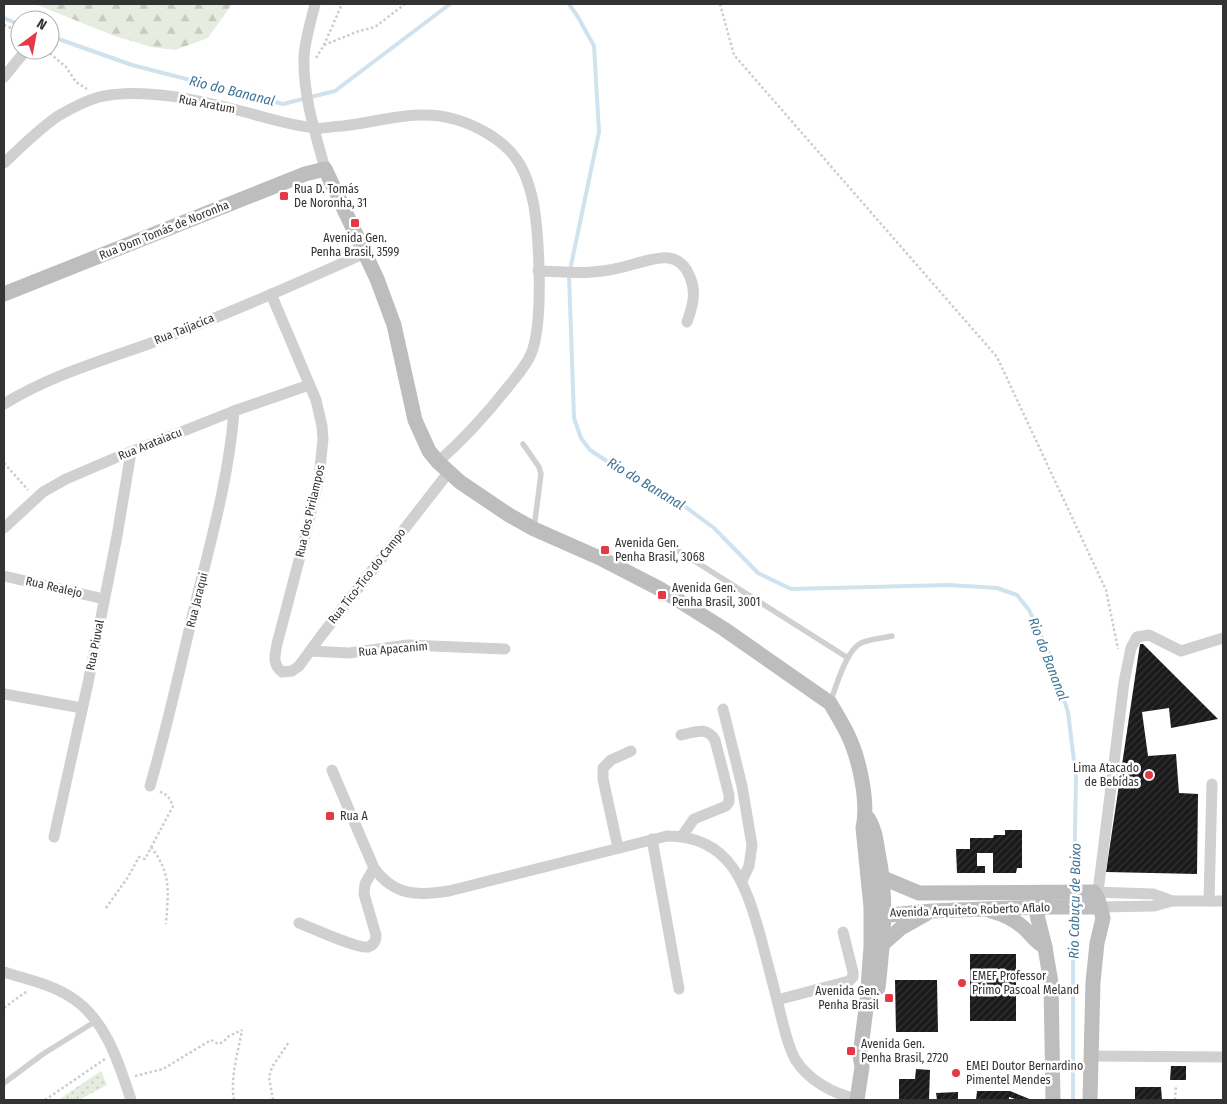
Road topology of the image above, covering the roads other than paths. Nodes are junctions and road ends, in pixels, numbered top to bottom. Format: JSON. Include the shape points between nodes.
{"nodes":[{"id":1,"x":315,"y":4,"type":"edge"},
{"id":2,"x":18,"y":60,"type":"edge"},
{"id":3,"x":4,"y":77,"type":"edge"},
{"id":4,"x":314,"y":128,"type":"junction"},
{"id":5,"x":4,"y":163,"type":"edge"},
{"id":6,"x":325,"y":168,"type":"junction"},
{"id":7,"x":365,"y":253,"type":"junction"},
{"id":8,"x":538,"y":271,"type":"junction"},
{"id":9,"x":4,"y":294,"type":"edge"},
{"id":10,"x":271,"y":294,"type":"junction"},
{"id":11,"x":687,"y":322,"type":"dead end"},
{"id":12,"x":310,"y":385,"type":"junction"},
{"id":13,"x":4,"y":404,"type":"edge"},
{"id":14,"x":234,"y":411,"type":"junction"},
{"id":15,"x":523,"y":444,"type":"dead end"},
{"id":16,"x":131,"y":452,"type":"junction"},
{"id":17,"x":443,"y":468,"type":"junction"},
{"id":18,"x":4,"y":528,"type":"edge"},
{"id":19,"x":534,"y":529,"type":"junction"},
{"id":20,"x":663,"y":541,"type":"dead end"},
{"id":21,"x":4,"y":576,"type":"edge"},
{"id":22,"x":104,"y":599,"type":"junction"},
{"id":23,"x":892,"y":636,"type":"dead end"},
{"id":24,"x":1223,"y":638,"type":"edge"},
{"id":25,"x":505,"y":649,"type":"dead end"},
{"id":26,"x":310,"y":651,"type":"junction"},
{"id":27,"x":848,"y":658,"type":"junction"},
{"id":28,"x":282,"y":672,"type":"joint"},
{"id":29,"x":4,"y":694,"type":"edge"},
{"id":30,"x":830,"y":703,"type":"junction"},
{"id":31,"x":82,"y":708,"type":"junction"},
{"id":32,"x":724,"y":709,"type":"dead end"},
{"id":33,"x":681,"y":734,"type":"dead end"},
{"id":34,"x":631,"y":751,"type":"dead end"},
{"id":35,"x":332,"y":770,"type":"dead end"},
{"id":36,"x":1212,"y":784,"type":"dead end"},
{"id":37,"x":150,"y":786,"type":"road end"},
{"id":38,"x":866,"y":815,"type":"junction"},
{"id":39,"x":682,"y":836,"type":"junction"},
{"id":40,"x":54,"y":837,"type":"dead end"},
{"id":41,"x":652,"y":839,"type":"junction"},
{"id":42,"x":618,"y":848,"type":"junction"},
{"id":43,"x":880,"y":857,"type":"junction"},
{"id":44,"x":374,"y":868,"type":"junction"},
{"id":45,"x":876,"y":878,"type":"junction"},
{"id":46,"x":742,"y":881,"type":"junction"},
{"id":47,"x":935,"y":892,"type":"junction"},
{"id":48,"x":1063,"y":897,"type":"junction"},
{"id":49,"x":1094,"y":898,"type":"junction"},
{"id":50,"x":1209,"y":901,"type":"junction"},
{"id":51,"x":1223,"y":901,"type":"edge"},
{"id":52,"x":1041,"y":906,"type":"junction"},
{"id":53,"x":982,"y":909,"type":"junction"},
{"id":54,"x":878,"y":910,"type":"junction"},
{"id":55,"x":932,"y":911,"type":"junction"},
{"id":56,"x":299,"y":923,"type":"dead end"},
{"id":57,"x":843,"y":932,"type":"dead end"},
{"id":58,"x":884,"y":943,"type":"junction"},
{"id":59,"x":1045,"y":947,"type":"junction"},
{"id":60,"x":4,"y":972,"type":"edge"},
{"id":61,"x":679,"y":989,"type":"dead end"},
{"id":62,"x":777,"y":1000,"type":"junction"},
{"id":63,"x":96,"y":1021,"type":"junction"},
{"id":64,"x":1090,"y":1056,"type":"junction"},
{"id":65,"x":1223,"y":1057,"type":"edge"},
{"id":66,"x":862,"y":1067,"type":"junction"},
{"id":67,"x":4,"y":1083,"type":"edge"},
{"id":68,"x":131,"y":1100,"type":"edge"},
{"id":69,"x":857,"y":1100,"type":"edge"},
{"id":70,"x":1053,"y":1100,"type":"edge"},
{"id":71,"x":1090,"y":1100,"type":"edge"}],
"edges":[{"from":1,"to":4,"type":"street","via":[[304,58],[308,110]]},
{"from":2,"to":3,"type":"street"},
{"from":4,"to":5,"type":"street","name":"Rua Aratum","via":[[184,99],[141,94],[98,98],[59,116]]},
{"from":4,"to":6,"type":"street"},
{"from":4,"to":8,"type":"street","name":"Rua Tico-Tico do Campo","via":[[434,115],[453,118],[491,137],[507,148],[524,175],[534,208]]},
{"from":6,"to":7,"type":"main road"},
{"from":6,"to":9,"type":"main road","name":"Rua Dom Tomás de Noronha"},
{"from":7,"to":10,"type":"street","name":"Rua Taijacica"},
{"from":7,"to":17,"type":"main road","via":[[394,325],[415,420],[429,451]]},
{"from":8,"to":11,"type":"street","via":[[591,272],[670,258],[688,271],[692,282],[694,294]]},
{"from":8,"to":17,"type":"street","name":"Rua Tico-Tico do Campo","via":[[537,328],[531,354]]},
{"from":10,"to":12,"type":"street","name":"Rua dos Pirilampos"},
{"from":10,"to":13,"type":"street","name":"Rua Taijacica","via":[[59,376]]},
{"from":12,"to":14,"type":"street","name":"Rua Arataiacu"},
{"from":12,"to":28,"type":"street","name":"Rua dos Pirilampos","via":[[322,426],[322,454],[306,536],[274,659]]},
{"from":14,"to":16,"type":"street","name":"Rua Arataiacu"},
{"from":14,"to":37,"type":"street","name":"Rua Jaraqui","via":[[231,443],[208,555]]},
{"from":15,"to":19,"type":"lane","via":[[541,474]]},
{"from":16,"to":18,"type":"street","name":"Rua Arataiacu","via":[[43,492]]},
{"from":16,"to":22,"type":"street","name":"Rua Piuval"},
{"from":17,"to":19,"type":"main road","via":[[482,499]]},
{"from":17,"to":26,"type":"street","name":"Rua Tico-Tico do Campo"},
{"from":19,"to":30,"type":"main road","via":[[602,558],[662,590]]},
{"from":20,"to":27,"type":"lane"},
{"from":21,"to":22,"type":"street","name":"Rua Realejo"},
{"from":22,"to":31,"type":"street","name":"Rua Piuval"},
{"from":23,"to":27,"type":"lane","via":[[861,643]]},
{"from":24,"to":49,"type":"street","via":[[1181,651],[1149,635],[1137,637],[1131,648]]},
{"from":25,"to":26,"type":"street","name":"Rua Apacanim","via":[[408,645],[349,653]]},
{"from":26,"to":28,"type":"street","name":"Rua Tico-Tico do Campo","via":[[299,666]]},
{"from":27,"to":30,"type":"lane"},
{"from":29,"to":31,"type":"street"},
{"from":30,"to":38,"type":"main road","via":[[854,751]]},
{"from":31,"to":40,"type":"street","name":"Rua Piuval"},
{"from":32,"to":46,"type":"street","via":[[752,845],[749,866]]},
{"from":33,"to":39,"type":"street","via":[[710,733],[715,740],[729,795],[726,806],[694,819]]},
{"from":34,"to":42,"type":"street","via":[[611,760],[603,768]]},
{"from":35,"to":44,"type":"street"},
{"from":36,"to":50,"type":"street"},
{"from":38,"to":43,"type":"main road","via":[[873,826]]},
{"from":38,"to":45,"type":"main road","via":[[864,828]]},
{"from":39,"to":41,"type":"street"},
{"from":39,"to":46,"type":"street","via":[[714,849]]},
{"from":41,"to":42,"type":"street"},
{"from":41,"to":61,"type":"street"},
{"from":42,"to":44,"type":"street","via":[[433,893],[419,894],[393,887]]},
{"from":43,"to":45,"type":"main road"},
{"from":43,"to":47,"type":"main road","via":[[900,876]]},
{"from":44,"to":56,"type":"street","via":[[365,884],[364,894],[376,935],[373,945],[358,946]]},
{"from":45,"to":47,"type":"main road","name":"Avenida Arquiteto Roberto Aflalo","via":[[919,893]]},
{"from":45,"to":54,"type":"main road"},
{"from":46,"to":62,"type":"street"},
{"from":47,"to":48,"type":"main road","name":"Avenida Arquiteto Roberto Aflalo"},
{"from":48,"to":49,"type":"main road","name":"Avenida Arquiteto Roberto Aflalo"},
{"from":48,"to":52,"type":"main road","via":[[1046,898]]},
{"from":49,"to":50,"type":"street","via":[[1154,906],[1172,901]]},
{"from":49,"to":64,"type":"main road","via":[[1103,918],[1093,982]]},
{"from":50,"to":51,"type":"street"},
{"from":52,"to":53,"type":"main road","name":"Avenida Arquiteto Roberto Aflalo"},
{"from":52,"to":59,"type":"main road","via":[[1037,915]]},
{"from":53,"to":55,"type":"main road","name":"Avenida Arquiteto Roberto Aflalo"},
{"from":53,"to":59,"type":"main road","via":[[1016,922],[1036,943]]},
{"from":54,"to":55,"type":"main road","name":"Avenida Arquiteto Roberto Aflalo","via":[[890,915]]},
{"from":54,"to":58,"type":"main road"},
{"from":54,"to":66,"type":"main road","via":[[860,1055]]},
{"from":55,"to":58,"type":"main road","via":[[901,928]]},
{"from":57,"to":62,"type":"street","via":[[853,977],[849,981]]},
{"from":58,"to":66,"type":"main road","via":[[868,1057]]},
{"from":59,"to":70,"type":"main road","via":[[1051,984]]},
{"from":60,"to":63,"type":"street","via":[[70,996]]},
{"from":62,"to":69,"type":"street","via":[[788,1042],[804,1070],[827,1088]]},
{"from":63,"to":67,"type":"lane"},
{"from":63,"to":68,"type":"street","via":[[114,1052]]},
{"from":64,"to":65,"type":"street"},
{"from":64,"to":71,"type":"main road"},
{"from":66,"to":69,"type":"main road"}]}
